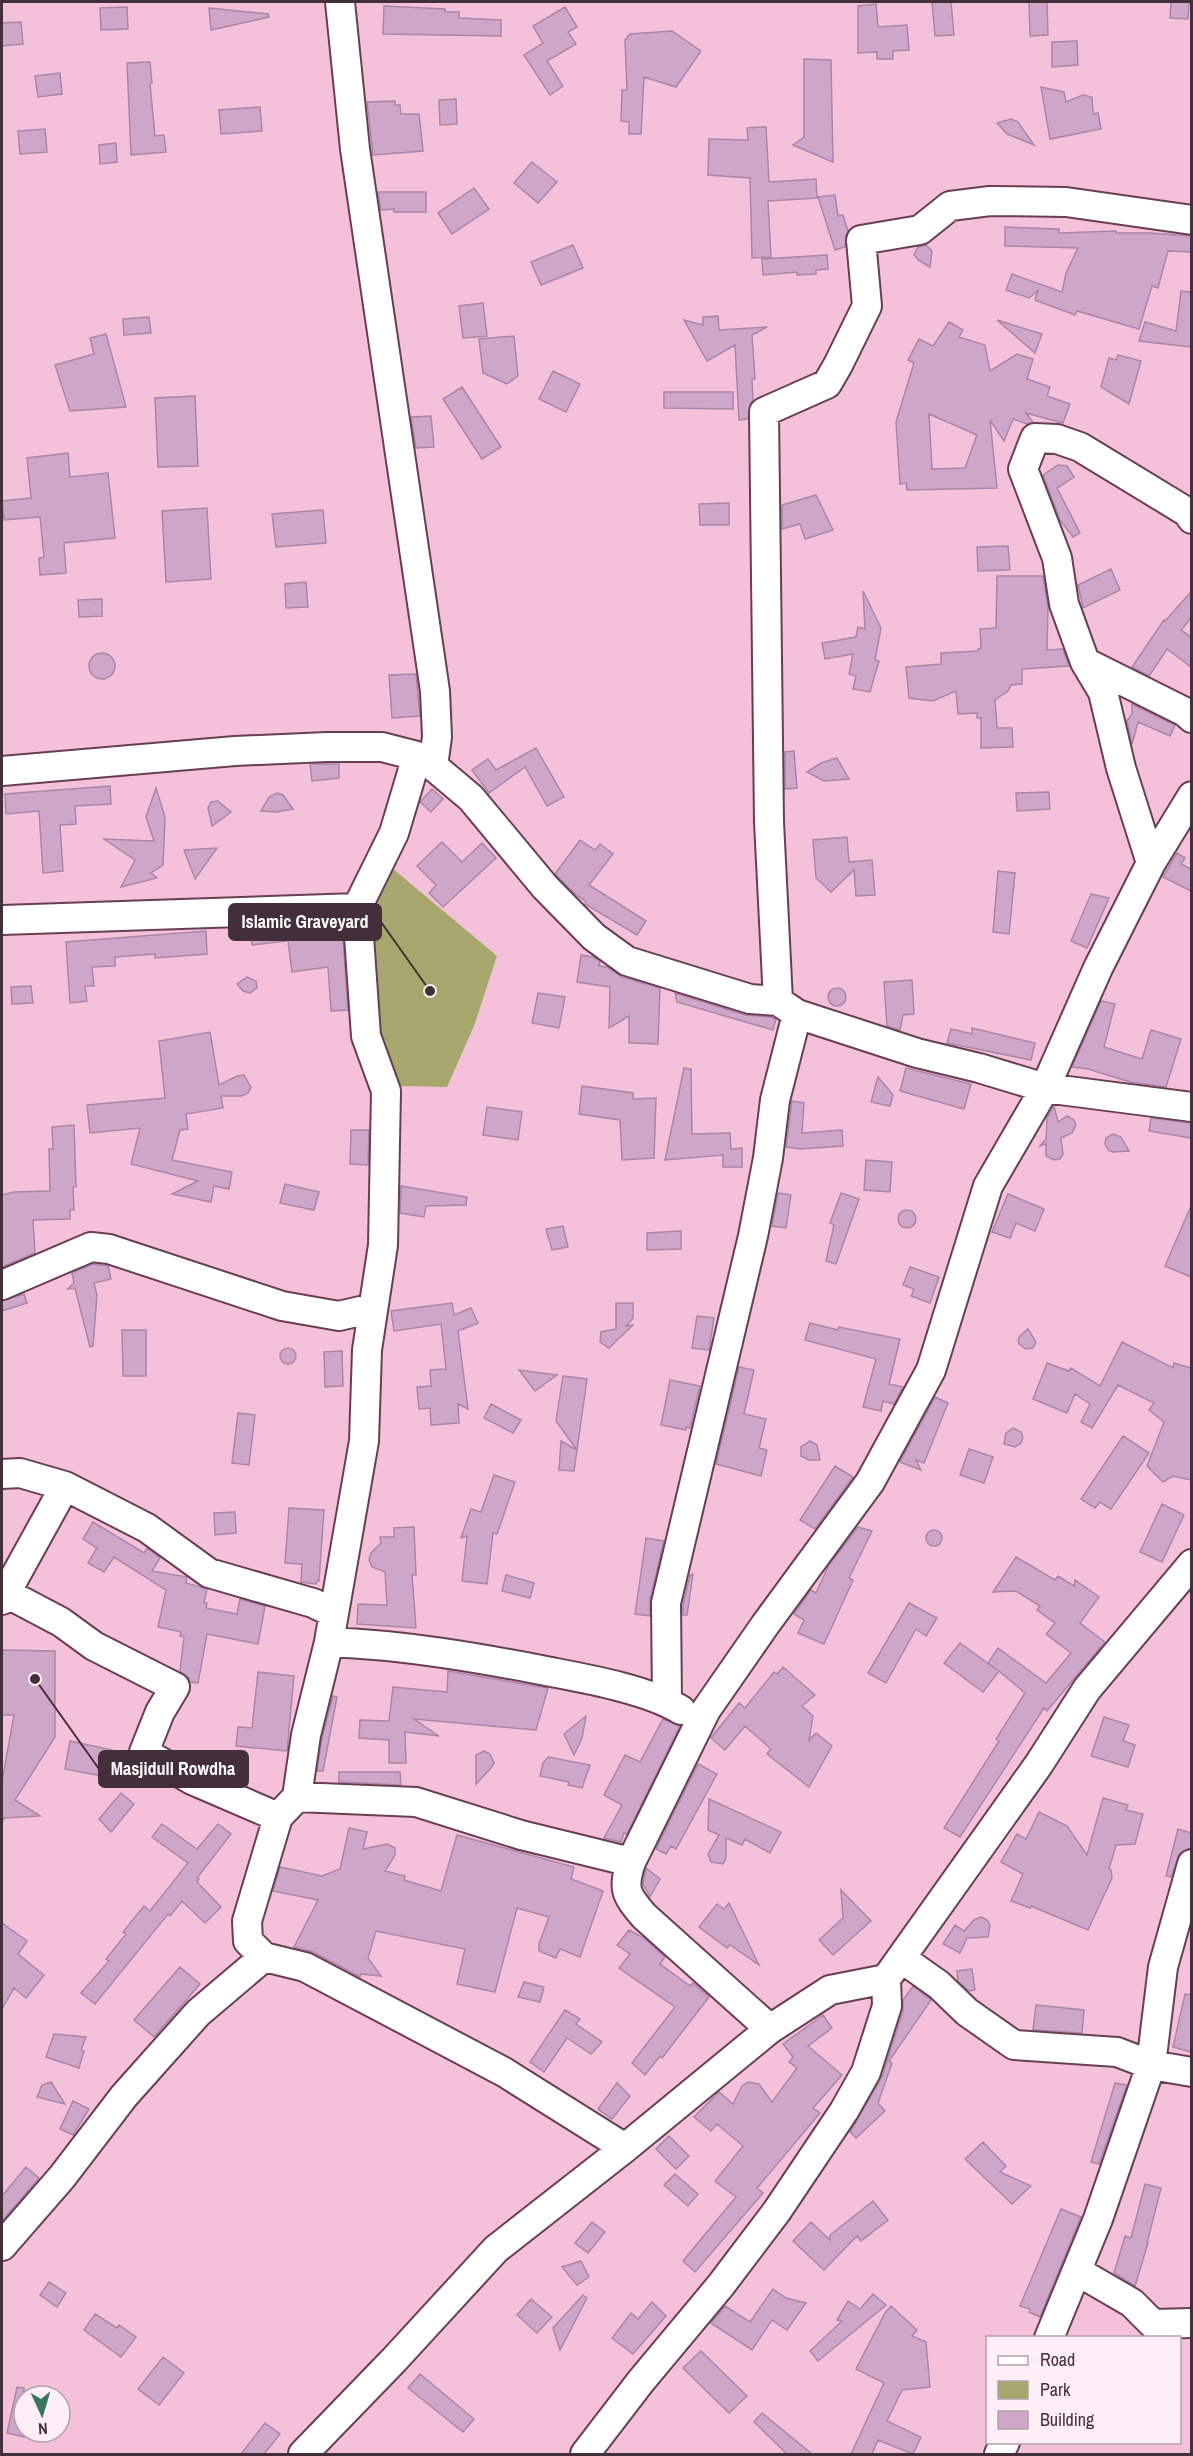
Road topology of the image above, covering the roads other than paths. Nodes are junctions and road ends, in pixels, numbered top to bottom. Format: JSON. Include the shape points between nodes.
{"nodes":[{"id":1,"x":340,"y":2,"type":"edge"},
{"id":2,"x":1191,"y":219,"type":"edge"},
{"id":3,"x":1191,"y":519,"type":"edge"},
{"id":4,"x":1085,"y":662,"type":"junction"},
{"id":5,"x":1191,"y":718,"type":"edge"},
{"id":6,"x":425,"y":761,"type":"junction"},
{"id":7,"x":2,"y":771,"type":"edge"},
{"id":8,"x":1191,"y":796,"type":"edge"},
{"id":9,"x":1151,"y":863,"type":"junction"},
{"id":10,"x":357,"y":908,"type":"junction"},
{"id":11,"x":2,"y":920,"type":"edge"},
{"id":12,"x":787,"y":1007,"type":"junction"},
{"id":13,"x":1046,"y":1088,"type":"junction"},
{"id":14,"x":1191,"y":1107,"type":"edge"},
{"id":15,"x":2,"y":1285,"type":"edge"},
{"id":16,"x":373,"y":1308,"type":"junction"},
{"id":17,"x":2,"y":1474,"type":"edge"},
{"id":18,"x":65,"y":1486,"type":"junction"},
{"id":19,"x":1190,"y":1568,"type":"edge"},
{"id":20,"x":4,"y":1597,"type":"edge"},
{"id":21,"x":334,"y":1613,"type":"junction"},
{"id":22,"x":329,"y":1642,"type":"junction"},
{"id":23,"x":667,"y":1701,"type":"junction"},
{"id":24,"x":700,"y":1721,"type":"junction"},
{"id":25,"x":287,"y":1807,"type":"junction"},
{"id":26,"x":631,"y":1862,"type":"junction"},
{"id":27,"x":1191,"y":1864,"type":"edge"},
{"id":28,"x":264,"y":1957,"type":"junction"},
{"id":29,"x":893,"y":1968,"type":"junction"},
{"id":30,"x":770,"y":2029,"type":"junction"},
{"id":31,"x":1151,"y":2065,"type":"junction"},
{"id":32,"x":1191,"y":2072,"type":"edge"},
{"id":33,"x":625,"y":2148,"type":"junction"},
{"id":34,"x":2,"y":2246,"type":"edge"},
{"id":35,"x":1077,"y":2271,"type":"junction"},
{"id":36,"x":1191,"y":2323,"type":"edge"},
{"id":37,"x":1049,"y":2336,"type":"edge"},
{"id":38,"x":303,"y":2454,"type":"edge"},
{"id":39,"x":585,"y":2454,"type":"edge"}],
"edges":[{"from":1,"to":6,"type":"street","via":[[355,149],[435,691],[437,738]]},
{"from":2,"to":12,"type":"street","via":[[1066,202],[990,201],[950,206],[920,230],[861,240],[867,306],[838,365],[826,384],[764,412],[769,822]]},
{"from":3,"to":4,"type":"street","via":[[1187,512],[1080,447],[1057,439],[1035,438],[1023,469],[1057,558],[1064,604]]},
{"from":4,"to":5,"type":"street"},
{"from":4,"to":9,"type":"street","via":[[1103,692],[1120,768]]},
{"from":6,"to":7,"type":"street","via":[[382,747],[327,747]]},
{"from":6,"to":10,"type":"street"},
{"from":6,"to":12,"type":"street","via":[[471,798],[545,887],[594,937],[627,961]]},
{"from":8,"to":9,"type":"street"},
{"from":9,"to":13,"type":"street","via":[[1098,968]]},
{"from":10,"to":11,"type":"street"},
{"from":10,"to":16,"type":"street","via":[[366,1036],[386,1091],[383,1245]]},
{"from":12,"to":13,"type":"street","via":[[917,1053]]},
{"from":12,"to":23,"type":"street","via":[[768,1158],[753,1236],[666,1604]]},
{"from":13,"to":14,"type":"street"},
{"from":13,"to":24,"type":"street","via":[[988,1186],[931,1370],[870,1482]]},
{"from":15,"to":16,"type":"street","via":[[91,1247],[139,1258],[282,1306],[339,1316]]},
{"from":16,"to":21,"type":"street","via":[[367,1350],[364,1441]]},
{"from":17,"to":18,"type":"street","via":[[20,1473]]},
{"from":18,"to":20,"type":"street"},
{"from":18,"to":21,"type":"street","via":[[147,1528],[208,1573]]},
{"from":19,"to":29,"type":"street","via":[[1087,1689],[1039,1764]]},
{"from":20,"to":25,"type":"street","via":[[61,1622],[94,1646],[175,1687],[144,1752],[192,1780]]},
{"from":21,"to":22,"type":"street"},
{"from":22,"to":23,"type":"street","via":[[384,1644],[446,1653],[586,1678]]},
{"from":22,"to":25,"type":"street"},
{"from":23,"to":24,"type":"street"},
{"from":24,"to":26,"type":"street"},
{"from":25,"to":26,"type":"street","via":[[416,1802],[521,1835]]},
{"from":25,"to":28,"type":"street","via":[[247,1921],[248,1941]]},
{"from":26,"to":30,"type":"street","via":[[626,1877],[628,1897],[638,1910]]},
{"from":27,"to":31,"type":"street","via":[[1163,1967]]},
{"from":28,"to":33,"type":"street","via":[[305,1967],[504,2072]]},
{"from":28,"to":34,"type":"street","via":[[198,2013],[124,2096],[62,2177]]},
{"from":29,"to":30,"type":"street","via":[[830,1990]]},
{"from":29,"to":31,"type":"street","via":[[939,1985],[967,2012],[1014,2045],[1117,2052]]},
{"from":29,"to":39,"type":"street","via":[[887,2006],[866,2073],[844,2111],[777,2211]]},
{"from":30,"to":33,"type":"street"},
{"from":31,"to":32,"type":"street"},
{"from":31,"to":35,"type":"street"},
{"from":33,"to":38,"type":"street","via":[[496,2249]]},
{"from":35,"to":36,"type":"street","via":[[1132,2303],[1153,2324]]},
{"from":35,"to":37,"type":"street"}]}
